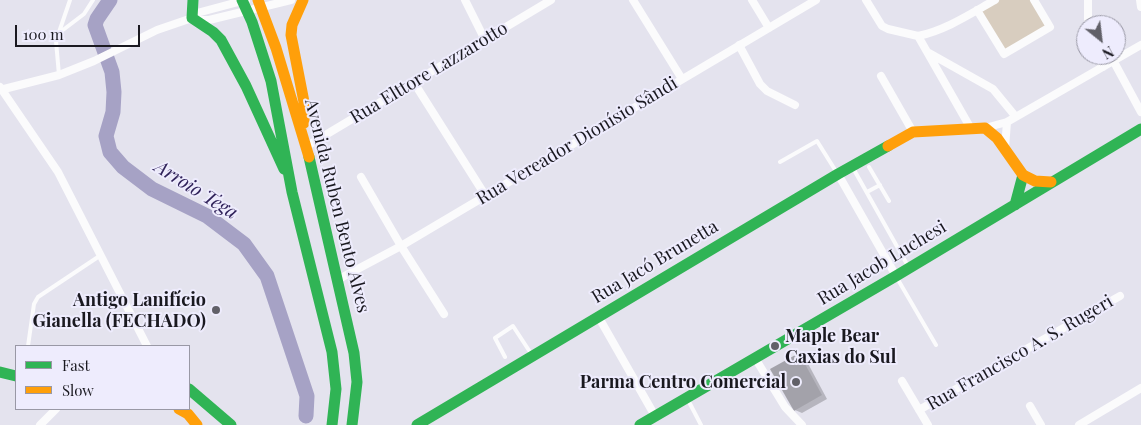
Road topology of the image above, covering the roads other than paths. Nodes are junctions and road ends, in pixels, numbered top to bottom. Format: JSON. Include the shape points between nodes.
{"nodes":[{"id":1,"x":70,"y":0,"type":"edge"},
{"id":2,"x":93,"y":0,"type":"edge"},
{"id":3,"x":193,"y":0,"type":"edge"},
{"id":4,"x":242,"y":0,"type":"edge"},
{"id":5,"x":248,"y":0,"type":"edge"},
{"id":6,"x":258,"y":0,"type":"edge"},
{"id":7,"x":291,"y":0,"type":"edge"},
{"id":8,"x":303,"y":0,"type":"edge"},
{"id":9,"x":465,"y":0,"type":"edge"},
{"id":10,"x":552,"y":0,"type":"edge"},
{"id":11,"x":634,"y":0,"type":"edge"},
{"id":12,"x":752,"y":0,"type":"edge"},
{"id":13,"x":816,"y":0,"type":"edge"},
{"id":14,"x":866,"y":0,"type":"edge"},
{"id":15,"x":995,"y":0,"type":"edge"},
{"id":16,"x":1034,"y":0,"type":"edge"},
{"id":17,"x":1088,"y":0,"type":"edge"},
{"id":18,"x":1140,"y":0,"type":"edge"},
{"id":19,"x":1141,"y":7,"type":"edge"},
{"id":20,"x":977,"y":10,"type":"junction"},
{"id":21,"x":1088,"y":15,"type":"edge"},
{"id":22,"x":192,"y":18,"type":"junction"},
{"id":23,"x":769,"y":28,"type":"junction"},
{"id":24,"x":58,"y":33,"type":"junction"},
{"id":25,"x":918,"y":36,"type":"junction"},
{"id":26,"x":485,"y":40,"type":"junction"},
{"id":27,"x":739,"y":45,"type":"junction"},
{"id":28,"x":1141,"y":45,"type":"edge"},
{"id":29,"x":929,"y":53,"type":"junction"},
{"id":30,"x":1126,"y":54,"type":"edge"},
{"id":31,"x":1101,"y":65,"type":"edge"},
{"id":32,"x":1108,"y":65,"type":"edge"},
{"id":33,"x":1116,"y":65,"type":"edge"},
{"id":34,"x":1103,"y":68,"type":"junction"},
{"id":35,"x":59,"y":75,"type":"junction"},
{"id":36,"x":881,"y":76,"type":"dead end"},
{"id":37,"x":682,"y":79,"type":"junction"},
{"id":38,"x":413,"y":81,"type":"junction"},
{"id":39,"x":0,"y":89,"type":"edge"},
{"id":40,"x":795,"y":105,"type":"dead end"},
{"id":41,"x":1141,"y":112,"type":"edge"},
{"id":42,"x":1016,"y":117,"type":"junction"},
{"id":43,"x":1007,"y":122,"type":"junction"},
{"id":44,"x":970,"y":127,"type":"junction"},
{"id":45,"x":985,"y":128,"type":"junction"},
{"id":46,"x":1141,"y":129,"type":"edge"},
{"id":47,"x":303,"y":130,"type":"junction"},
{"id":48,"x":913,"y":132,"type":"junction"},
{"id":49,"x":307,"y":146,"type":"junction"},
{"id":50,"x":1005,"y":148,"type":"junction"},
{"id":51,"x":780,"y":162,"type":"dead end"},
{"id":52,"x":851,"y":166,"type":"junction"},
{"id":53,"x":869,"y":167,"type":"dead end"},
{"id":54,"x":838,"y":174,"type":"junction"},
{"id":55,"x":1023,"y":176,"type":"junction"},
{"id":56,"x":362,"y":177,"type":"dead end"},
{"id":57,"x":1051,"y":182,"type":"junction"},
{"id":58,"x":880,"y":185,"type":"junction"},
{"id":59,"x":292,"y":192,"type":"junction"},
{"id":60,"x":867,"y":192,"type":"junction"},
{"id":61,"x":485,"y":195,"type":"junction"},
{"id":62,"x":889,"y":201,"type":"dead end"},
{"id":63,"x":1014,"y":204,"type":"junction"},
{"id":64,"x":401,"y":246,"type":"junction"},
{"id":65,"x":101,"y":255,"type":"junction"},
{"id":66,"x":910,"y":268,"type":"junction"},
{"id":67,"x":896,"y":276,"type":"junction"},
{"id":68,"x":338,"y":280,"type":"junction"},
{"id":69,"x":1120,"y":296,"type":"dead end"},
{"id":70,"x":444,"y":314,"type":"dead end"},
{"id":71,"x":598,"y":316,"type":"junction"},
{"id":72,"x":28,"y":345,"type":"edge"},
{"id":73,"x":146,"y":345,"type":"edge"},
{"id":74,"x":936,"y":345,"type":"dead end"},
{"id":75,"x":532,"y":356,"type":"junction"},
{"id":76,"x":506,"y":357,"type":"dead end"},
{"id":77,"x":755,"y":358,"type":"junction"},
{"id":78,"x":0,"y":372,"type":"edge"},
{"id":79,"x":15,"y":376,"type":"edge"},
{"id":80,"x":902,"y":382,"type":"dead end"},
{"id":81,"x":1141,"y":388,"type":"edge"},
{"id":82,"x":190,"y":390,"type":"edge"},
{"id":83,"x":686,"y":398,"type":"junction"},
{"id":84,"x":1030,"y":406,"type":"dead end"},
{"id":85,"x":55,"y":410,"type":"edge"},
{"id":86,"x":181,"y":410,"type":"edge"},
{"id":87,"x":919,"y":410,"type":"junction"},
{"id":88,"x":649,"y":422,"type":"edge"},
{"id":89,"x":354,"y":424,"type":"edge"},
{"id":90,"x":40,"y":425,"type":"edge"},
{"id":91,"x":197,"y":425,"type":"edge"},
{"id":92,"x":231,"y":425,"type":"edge"},
{"id":93,"x":332,"y":425,"type":"edge"},
{"id":94,"x":417,"y":425,"type":"edge"},
{"id":95,"x":701,"y":425,"type":"edge"},
{"id":96,"x":802,"y":425,"type":"edge"},
{"id":97,"x":928,"y":425,"type":"edge"},
{"id":98,"x":1041,"y":425,"type":"edge"},
{"id":99,"x":1079,"y":425,"type":"edge"}],
"edges":[{"from":1,"to":24,"type":"lane"},
{"from":2,"to":24,"type":"lane","via":[[84,14]]},
{"from":3,"to":22,"type":"street"},
{"from":4,"to":59,"type":"street","name":"Avenida Ruben Bento Alves","via":[[264,54],[273,88]]},
{"from":5,"to":22,"type":"street","via":[[205,10]]},
{"from":6,"to":47,"type":"street","name":"Avenida Ruben Bento Alves"},
{"from":7,"to":22,"type":"street","via":[[209,20]]},
{"from":8,"to":47,"type":"street","via":[[292,25],[292,35],[304,102]]},
{"from":9,"to":26,"type":"street"},
{"from":10,"to":26,"type":"street","name":"Rua Elttore Lazzarotto"},
{"from":11,"to":37,"type":"street"},
{"from":12,"to":23,"type":"street"},
{"from":13,"to":23,"type":"street","name":"Rua Vereador Dionísio Sândi"},
{"from":14,"to":25,"type":"street","via":[[882,26]]},
{"from":15,"to":20,"type":"street"},
{"from":16,"to":20,"type":"street","via":[[1050,27],[1004,54]]},
{"from":17,"to":21,"type":"street"},
{"from":18,"to":19,"type":"street"},
{"from":20,"to":25,"type":"street","via":[[947,27]]},
{"from":22,"to":35,"type":"street","via":[[157,30],[94,62]]},
{"from":22,"to":59,"type":"street","via":[[213,32],[227,50]]},
{"from":23,"to":27,"type":"street","name":"Rua Vereador Dionísio Sândi"},
{"from":24,"to":35,"type":"lane"},
{"from":25,"to":29,"type":"street"},
{"from":26,"to":38,"type":"street","name":"Rua Elttore Lazzarotto"},
{"from":27,"to":37,"type":"street","name":"Rua Vereador Dionísio Sândi"},
{"from":27,"to":40,"type":"street","via":[[760,84]]},
{"from":28,"to":30,"type":"street"},
{"from":29,"to":42,"type":"street","via":[[993,89]]},
{"from":29,"to":44,"type":"street"},
{"from":31,"to":34,"type":"street"},
{"from":32,"to":34,"type":"street"},
{"from":33,"to":41,"type":"street"},
{"from":34,"to":42,"type":"street"},
{"from":35,"to":39,"type":"street"},
{"from":36,"to":48,"type":"street"},
{"from":37,"to":61,"type":"street","name":"Rua Vereador Dionísio Sândi"},
{"from":38,"to":49,"type":"street","name":"Rua Elttore Lazzarotto"},
{"from":38,"to":61,"type":"street"},
{"from":39,"to":65,"type":"street","via":[[58,172]]},
{"from":42,"to":43,"type":"street"},
{"from":43,"to":45,"type":"street"},
{"from":43,"to":50,"type":"street"},
{"from":44,"to":45,"type":"street"},
{"from":44,"to":48,"type":"street"},
{"from":45,"to":50,"type":"street"},
{"from":46,"to":57,"type":"street","name":"Rua Jacob Luchesi"},
{"from":47,"to":49,"type":"street","name":"Avenida Ruben Bento Alves"},
{"from":48,"to":52,"type":"street","name":"Rua Jacó Brunetta"},
{"from":49,"to":68,"type":"street","name":"Avenida Ruben Bento Alves"},
{"from":50,"to":55,"type":"street"},
{"from":51,"to":54,"type":"lane","via":[[817,141]]},
{"from":52,"to":54,"type":"street","name":"Rua Jacó Brunetta"},
{"from":52,"to":60,"type":"lane"},
{"from":53,"to":58,"type":"lane"},
{"from":54,"to":67,"type":"street"},
{"from":54,"to":71,"type":"street","name":"Rua Jacó Brunetta"},
{"from":55,"to":57,"type":"street"},
{"from":55,"to":63,"type":"street"},
{"from":56,"to":64,"type":"street"},
{"from":57,"to":63,"type":"street","name":"Rua Jacob Luchesi"},
{"from":58,"to":60,"type":"lane"},
{"from":58,"to":62,"type":"lane"},
{"from":59,"to":93,"type":"street","name":"Avenida Ruben Bento Alves","via":[[332,352],[336,388]]},
{"from":60,"to":66,"type":"lane"},
{"from":61,"to":64,"type":"street","name":"Rua Vereador Dionísio Sândi"},
{"from":63,"to":66,"type":"street","name":"Rua Jacob Luchesi"},
{"from":64,"to":68,"type":"street","name":"Rua Vereador Dionísio Sândi"},
{"from":64,"to":70,"type":"street"},
{"from":65,"to":72,"type":"lane","via":[[38,297],[34,304]]},
{"from":65,"to":73,"type":"street"},
{"from":66,"to":67,"type":"street","name":"Rua Jacob Luchesi"},
{"from":67,"to":74,"type":"lane"},
{"from":67,"to":77,"type":"street","name":"Rua Jacob Luchesi"},
{"from":68,"to":89,"type":"street","name":"Avenida Ruben Bento Alves","via":[[356,367]]},
{"from":69,"to":87,"type":"street","name":"Rua Francisco A. S. Rugeri"},
{"from":71,"to":75,"type":"street","name":"Rua Jacó Brunetta"},
{"from":71,"to":88,"type":"street"},
{"from":75,"to":76,"type":"lane","via":[[513,326],[495,338]]},
{"from":75,"to":94,"type":"street","name":"Rua Jacó Brunetta"},
{"from":77,"to":83,"type":"street","name":"Rua Jacob Luchesi"},
{"from":77,"to":96,"type":"street","via":[[785,407]]},
{"from":78,"to":79,"type":"street"},
{"from":80,"to":87,"type":"street"},
{"from":81,"to":99,"type":"street"},
{"from":82,"to":92,"type":"street"},
{"from":83,"to":88,"type":"street","name":"Rua Jacob Luchesi"},
{"from":83,"to":95,"type":"lane"},
{"from":84,"to":98,"type":"street"},
{"from":85,"to":90,"type":"street"},
{"from":86,"to":91,"type":"street"},
{"from":87,"to":97,"type":"street"}]}
